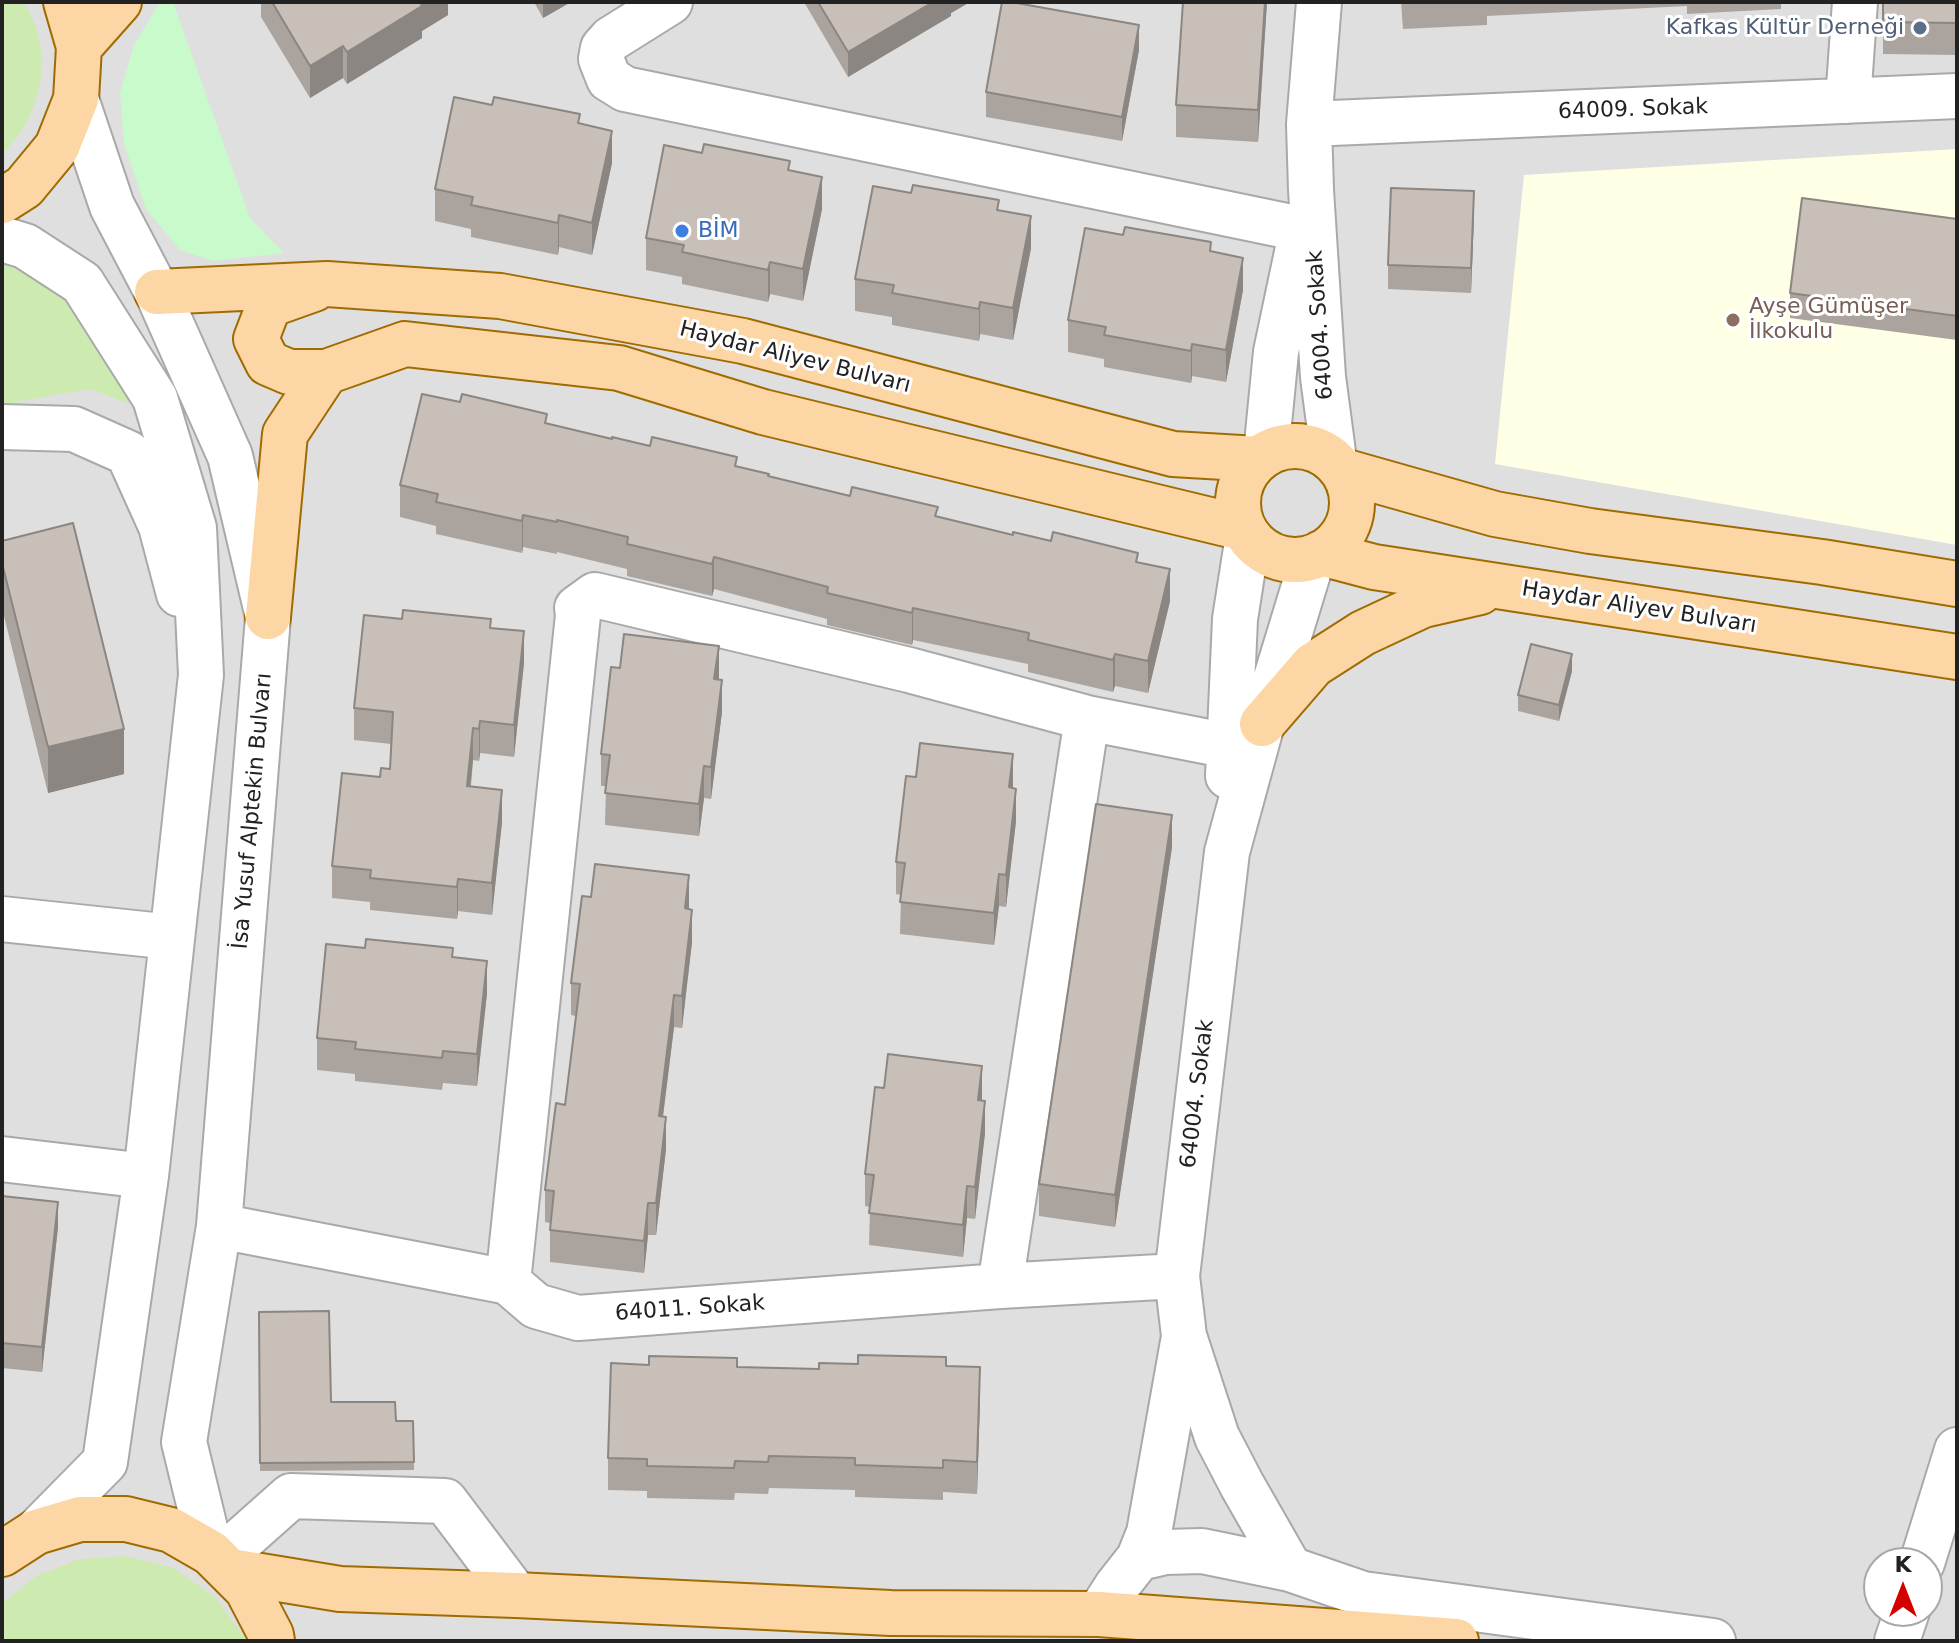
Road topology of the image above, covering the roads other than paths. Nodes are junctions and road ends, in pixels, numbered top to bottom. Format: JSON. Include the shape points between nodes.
{"nodes":[{"id":1,"x":66,"y":2,"type":"edge"},
{"id":2,"x":119,"y":2,"type":"edge"},
{"id":3,"x":670,"y":2,"type":"edge"},
{"id":4,"x":1319,"y":2,"type":"edge"},
{"id":5,"x":1855,"y":2,"type":"edge"},
{"id":6,"x":79,"y":47,"type":"junction"},
{"id":7,"x":1957,"y":96,"type":"edge"},
{"id":8,"x":76,"y":99,"type":"junction"},
{"id":9,"x":1848,"y":101,"type":"junction"},
{"id":10,"x":1309,"y":124,"type":"junction"},
{"id":11,"x":2,"y":201,"type":"edge"},
{"id":12,"x":1306,"y":210,"type":"junction"},
{"id":13,"x":2,"y":239,"type":"edge"},
{"id":14,"x":327,"y":284,"type":"junction"},
{"id":15,"x":157,"y":292,"type":"junction"},
{"id":16,"x":326,"y":372,"type":"junction"},
{"id":17,"x":2,"y":427,"type":"edge"},
{"id":18,"x":1262,"y":456,"type":"junction"},
{"id":19,"x":1338,"y":466,"type":"junction"},
{"id":20,"x":1246,"y":532,"type":"junction"},
{"id":21,"x":1317,"y":555,"type":"junction"},
{"id":22,"x":1957,"y":584,"type":"edge"},
{"id":23,"x":1502,"y":587,"type":"junction"},
{"id":24,"x":268,"y":617,"type":"junction"},
{"id":25,"x":1957,"y":657,"type":"edge"},
{"id":26,"x":201,"y":675,"type":"junction"},
{"id":27,"x":1087,"y":718,"type":"junction"},
{"id":28,"x":1245,"y":735,"type":"junction"},
{"id":29,"x":2,"y":919,"type":"edge"},
{"id":30,"x":172,"y":937,"type":"junction"},
{"id":31,"x":2,"y":1159,"type":"edge"},
{"id":32,"x":146,"y":1176,"type":"junction"},
{"id":33,"x":219,"y":1226,"type":"junction"},
{"id":34,"x":1177,"y":1276,"type":"junction"},
{"id":35,"x":508,"y":1282,"type":"junction"},
{"id":36,"x":1000,"y":1286,"type":"junction"},
{"id":37,"x":1184,"y":1336,"type":"junction"},
{"id":38,"x":1957,"y":1450,"type":"edge"},
{"id":39,"x":19,"y":1543,"type":"edge"},
{"id":40,"x":1927,"y":1547,"type":"edge"},
{"id":41,"x":1139,"y":1558,"type":"junction"},
{"id":42,"x":220,"y":1561,"type":"junction"},
{"id":43,"x":1290,"y":1569,"type":"junction"},
{"id":44,"x":516,"y":1595,"type":"junction"},
{"id":45,"x":1099,"y":1614,"type":"junction"},
{"id":46,"x":272,"y":1641,"type":"edge"},
{"id":47,"x":1456,"y":1641,"type":"edge"},
{"id":48,"x":1713,"y":1641,"type":"edge"}],
"edges":[{"from":1,"to":6,"type":"main road"},
{"from":2,"to":6,"type":"main road"},
{"from":3,"to":12,"type":"street","via":[[603,48],[601,59],[609,79],[625,89]]},
{"from":4,"to":10,"type":"street","name":"64004. Sokak"},
{"from":5,"to":9,"type":"street"},
{"from":6,"to":8,"type":"main road"},
{"from":7,"to":9,"type":"street","name":"64009. Sokak"},
{"from":8,"to":11,"type":"main road","via":[[57,147],[24,187]]},
{"from":8,"to":15,"type":"street","name":"İsa Yusuf Alptekin Bulvarı","via":[[112,206]]},
{"from":9,"to":10,"type":"street","name":"64009. Sokak"},
{"from":10,"to":12,"type":"street","name":"64004. Sokak"},
{"from":12,"to":18,"type":"street","name":"64004. Sokak","via":[[1276,352]]},
{"from":12,"to":19,"type":"street","name":"64004. Sokak"},
{"from":13,"to":26,"type":"street","via":[[25,246],[82,283],[155,398],[194,528]]},
{"from":14,"to":15,"type":"main road","name":"Haydar Aliyev Bulvarı"},
{"from":14,"to":16,"type":"main road","name":"Haydar Aliyev Bulvarı","via":[[269,305],[256,339],[268,363],[289,372]]},
{"from":14,"to":18,"type":"main road","name":"Haydar Aliyev Bulvarı","via":[[531,301],[743,341],[1173,454]]},
{"from":15,"to":24,"type":"street","name":"İsa Yusuf Alptekin Bulvarı","via":[[230,456]]},
{"from":16,"to":20,"type":"main road","name":"Haydar Aliyev Bulvarı","via":[[405,344],[619,368],[763,412]]},
{"from":16,"to":24,"type":"main road","via":[[285,434]]},
{"from":17,"to":26,"type":"street","via":[[74,429],[128,453],[161,526]]},
{"from":18,"to":19,"type":"main road","via":[[1301,446]]},
{"from":18,"to":20,"type":"main road","via":[[1247,470],[1238,498]]},
{"from":19,"to":21,"type":"main road","via":[[1350,486],[1350,517],[1334,544]]},
{"from":19,"to":22,"type":"main road","via":[[1495,514]]},
{"from":20,"to":21,"type":"main road","via":[[1260,549],[1277,557]]},
{"from":20,"to":28,"type":"street","name":"64004. Sokak","via":[[1235,619]]},
{"from":21,"to":23,"type":"main road","name":"Haydar Aliyev Bulvarı"},
{"from":21,"to":28,"type":"street","name":"64004. Sokak"},
{"from":23,"to":25,"type":"main road","name":"Haydar Aliyev Bulvarı"},
{"from":23,"to":28,"type":"main road","via":[[1423,605],[1363,633],[1313,665]]},
{"from":24,"to":33,"type":"street","name":"İsa Yusuf Alptekin Bulvarı"},
{"from":26,"to":30,"type":"street"},
{"from":27,"to":28,"type":"street"},
{"from":27,"to":35,"type":"street","via":[[595,595],[577,608]]},
{"from":27,"to":36,"type":"street"},
{"from":28,"to":34,"type":"street","name":"64004. Sokak"},
{"from":29,"to":30,"type":"street"},
{"from":30,"to":32,"type":"street"},
{"from":31,"to":32,"type":"street"},
{"from":32,"to":39,"type":"street","via":[[105,1462]]},
{"from":33,"to":35,"type":"street","name":"64011. Sokak"},
{"from":33,"to":42,"type":"street","name":"İsa Yusuf Alptekin Bulvarı","via":[[184,1442]]},
{"from":34,"to":36,"type":"street","name":"64011. Sokak"},
{"from":34,"to":37,"type":"street","name":"64004. Sokak"},
{"from":35,"to":36,"type":"street","name":"64011. Sokak","via":[[536,1306],[578,1318]]},
{"from":37,"to":41,"type":"street","via":[[1149,1533]]},
{"from":37,"to":43,"type":"street","via":[[1217,1437]]},
{"from":38,"to":40,"type":"street"},
{"from":39,"to":42,"type":"main road","via":[[80,1519],[126,1519],[171,1530]]},
{"from":41,"to":43,"type":"street","via":[[1202,1551]]},
{"from":41,"to":45,"type":"street"},
{"from":42,"to":44,"type":"main road","via":[[340,1589]]},
{"from":42,"to":44,"type":"street","via":[[291,1496],[445,1501]]},
{"from":42,"to":46,"type":"main road","via":[[247,1589]]},
{"from":43,"to":48,"type":"street","via":[[1363,1594]]},
{"from":44,"to":45,"type":"main road","via":[[891,1613]]},
{"from":45,"to":47,"type":"main road"}]}
